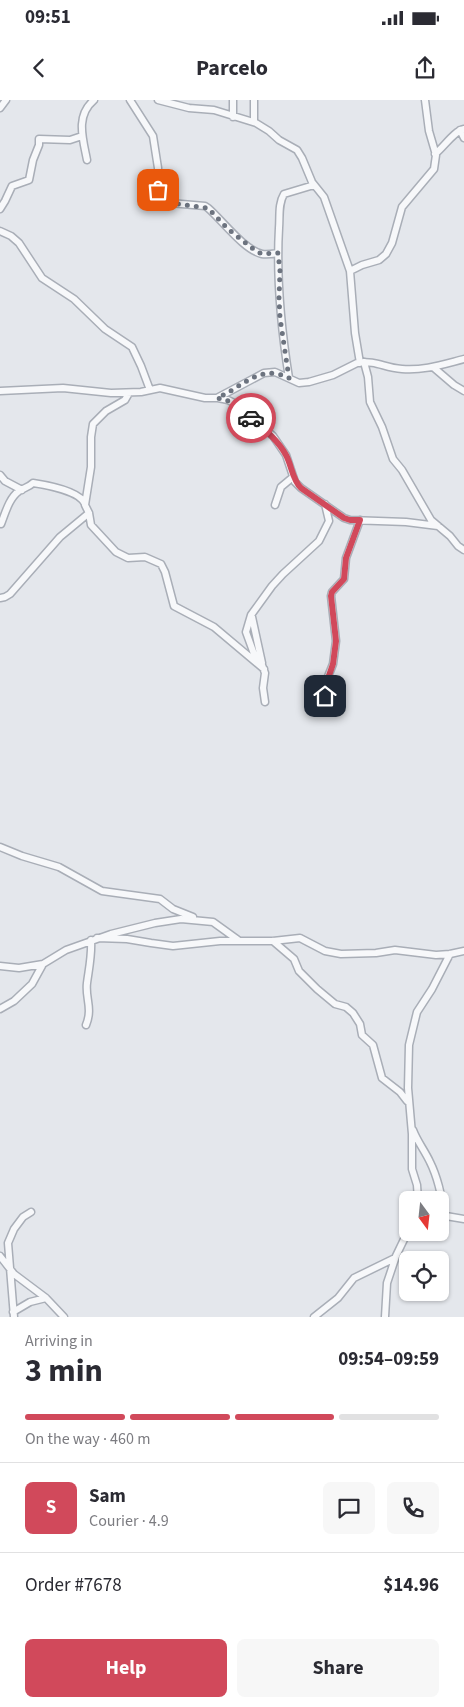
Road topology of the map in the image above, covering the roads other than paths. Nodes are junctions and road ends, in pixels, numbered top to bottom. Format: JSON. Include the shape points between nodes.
{"nodes":[{"id":1,"x":6,"y":100,"type":"edge"},
{"id":2,"x":94,"y":100,"type":"edge"},
{"id":3,"x":130,"y":100,"type":"edge"},
{"id":4,"x":158,"y":100,"type":"edge"},
{"id":5,"x":233,"y":100,"type":"edge"},
{"id":6,"x":254,"y":100,"type":"edge"},
{"id":7,"x":425,"y":100,"type":"edge"},
{"id":8,"x":0,"y":108,"type":"edge"},
{"id":9,"x":233,"y":117,"type":"junction"},
{"id":10,"x":254,"y":122,"type":"junction"},
{"id":11,"x":462,"y":129,"type":"edge"},
{"id":12,"x":82,"y":136,"type":"junction"},
{"id":13,"x":464,"y":138,"type":"edge"},
{"id":14,"x":436,"y":154,"type":"junction"},
{"id":15,"x":87,"y":160,"type":"dead end"},
{"id":16,"x":314,"y":185,"type":"junction"},
{"id":17,"x":0,"y":208,"type":"edge"},
{"id":18,"x":0,"y":225,"type":"edge"},
{"id":19,"x":0,"y":232,"type":"edge"},
{"id":20,"x":278,"y":253,"type":"junction"},
{"id":21,"x":350,"y":271,"type":"junction"},
{"id":22,"x":464,"y":359,"type":"edge"},
{"id":23,"x":362,"y":362,"type":"junction"},
{"id":24,"x":433,"y":367,"type":"junction"},
{"id":25,"x":289,"y":378,"type":"junction"},
{"id":26,"x":150,"y":390,"type":"junction"},
{"id":27,"x":0,"y":391,"type":"edge"},
{"id":28,"x":464,"y":391,"type":"edge"},
{"id":29,"x":129,"y":393,"type":"junction"},
{"id":30,"x":217,"y":398,"type":"junction"},
{"id":31,"x":0,"y":475,"type":"edge"},
{"id":32,"x":294,"y":477,"type":"junction"},
{"id":33,"x":22,"y":490,"type":"junction"},
{"id":34,"x":325,"y":504,"type":"junction"},
{"id":35,"x":85,"y":505,"type":"junction"},
{"id":36,"x":275,"y":505,"type":"dead end"},
{"id":37,"x":89,"y":513,"type":"junction"},
{"id":38,"x":360,"y":520,"type":"junction"},
{"id":39,"x":1,"y":524,"type":"edge"},
{"id":40,"x":438,"y":526,"type":"junction"},
{"id":41,"x":464,"y":550,"type":"edge"},
{"id":42,"x":0,"y":598,"type":"edge"},
{"id":43,"x":263,"y":667,"type":"junction"},
{"id":44,"x":265,"y":702,"type":"dead end"},
{"id":45,"x":329,"y":705,"type":"dead end"},
{"id":46,"x":0,"y":847,"type":"edge"},
{"id":47,"x":202,"y":920,"type":"junction"},
{"id":48,"x":94,"y":939,"type":"junction"},
{"id":49,"x":238,"y":940,"type":"junction"},
{"id":50,"x":273,"y":941,"type":"junction"},
{"id":51,"x":464,"y":951,"type":"edge"},
{"id":52,"x":450,"y":954,"type":"junction"},
{"id":53,"x":42,"y":964,"type":"junction"},
{"id":54,"x":0,"y":966,"type":"edge"},
{"id":55,"x":0,"y":1009,"type":"edge"},
{"id":56,"x":86,"y":1025,"type":"dead end"},
{"id":57,"x":408,"y":1105,"type":"junction"},
{"id":58,"x":411,"y":1127,"type":"junction"},
{"id":59,"x":418,"y":1191,"type":"edge"},
{"id":60,"x":440,"y":1191,"type":"edge"},
{"id":61,"x":31,"y":1212,"type":"dead end"},
{"id":62,"x":449,"y":1216,"type":"edge"},
{"id":63,"x":464,"y":1219,"type":"edge"},
{"id":64,"x":403,"y":1241,"type":"edge"},
{"id":65,"x":0,"y":1256,"type":"edge"},
{"id":66,"x":395,"y":1258,"type":"junction"},
{"id":67,"x":10,"y":1270,"type":"junction"},
{"id":68,"x":46,"y":1298,"type":"junction"},
{"id":69,"x":13,"y":1316,"type":"edge"},
{"id":70,"x":384,"y":1316,"type":"edge"},
{"id":71,"x":64,"y":1317,"type":"edge"},
{"id":72,"x":314,"y":1317,"type":"edge"}],
"edges":[{"from":1,"to":8,"type":"street"},
{"from":2,"to":12,"type":"street","via":[[84,112]]},
{"from":3,"to":20,"type":"street","via":[[153,136],[161,198],[170,203],[208,208],[257,252]]},
{"from":4,"to":9,"type":"street","via":[[214,110]]},
{"from":5,"to":9,"type":"street"},
{"from":6,"to":10,"type":"street"},
{"from":7,"to":14,"type":"street"},
{"from":9,"to":10,"type":"street"},
{"from":10,"to":16,"type":"street","via":[[297,150]]},
{"from":11,"to":13,"type":"street"},
{"from":11,"to":14,"type":"street"},
{"from":12,"to":15,"type":"street"},
{"from":12,"to":17,"type":"street","via":[[70,140],[39,139],[29,180],[12,186]]},
{"from":14,"to":21,"type":"street","via":[[434,169],[402,207],[386,254]]},
{"from":16,"to":20,"type":"street","via":[[284,194],[280,203]]},
{"from":16,"to":21,"type":"street","via":[[324,197]]},
{"from":18,"to":19,"type":"street"},
{"from":19,"to":26,"type":"street","via":[[7,233],[19,243],[42,278],[74,299],[105,329],[132,347]]},
{"from":20,"to":25,"type":"street","via":[[280,318]]},
{"from":21,"to":23,"type":"street","via":[[355,333]]},
{"from":22,"to":24,"type":"street"},
{"from":23,"to":24,"type":"street","via":[[413,370]]},
{"from":23,"to":25,"type":"street","via":[[315,381],[299,383]]},
{"from":23,"to":40,"type":"street","via":[[368,377],[370,402],[393,459]]},
{"from":24,"to":28,"type":"street"},
{"from":25,"to":30,"type":"street","via":[[274,372],[264,373]]},
{"from":26,"to":29,"type":"street"},
{"from":26,"to":30,"type":"street","via":[[166,389]]},
{"from":27,"to":29,"type":"street","via":[[63,388]]},
{"from":29,"to":35,"type":"street","via":[[94,424]]},
{"from":30,"to":32,"type":"street","via":[[236,404],[273,436],[286,455]]},
{"from":31,"to":33,"type":"street","via":[[4,481]]},
{"from":32,"to":34,"type":"street","via":[[301,488]]},
{"from":32,"to":36,"type":"street","via":[[282,487]]},
{"from":33,"to":35,"type":"street","via":[[34,483],[77,494]]},
{"from":33,"to":39,"type":"street","via":[[14,496]]},
{"from":34,"to":38,"type":"street","via":[[344,518]]},
{"from":34,"to":43,"type":"street","via":[[328,521],[319,541],[283,574],[251,615]]},
{"from":35,"to":37,"type":"street"},
{"from":37,"to":42,"type":"street","via":[[60,537],[10,594]]},
{"from":37,"to":43,"type":"street","via":[[91,525],[116,552],[128,558],[145,557],[161,564],[174,606],[214,627]]},
{"from":38,"to":40,"type":"street"},
{"from":38,"to":45,"type":"street","via":[[346,558],[344,579],[331,596],[336,641],[333,664],[324,690]]},
{"from":40,"to":41,"type":"street"},
{"from":43,"to":44,"type":"street"},
{"from":46,"to":47,"type":"street","via":[[59,867],[102,891],[160,899],[173,909]]},
{"from":47,"to":48,"type":"street","via":[[155,923]]},
{"from":47,"to":49,"type":"street","via":[[219,924]]},
{"from":48,"to":49,"type":"street","via":[[127,939],[173,946]]},
{"from":48,"to":53,"type":"street","via":[[61,952]]},
{"from":48,"to":56,"type":"street","via":[[86,984],[90,1011]]},
{"from":49,"to":50,"type":"street"},
{"from":50,"to":52,"type":"street","via":[[300,938],[326,951],[341,954],[395,950]]},
{"from":50,"to":57,"type":"street","via":[[294,959],[299,971],[316,990],[353,1013],[362,1035],[373,1045],[382,1078],[400,1092]]},
{"from":51,"to":52,"type":"street"},
{"from":52,"to":57,"type":"street","via":[[414,1019],[408,1058]]},
{"from":53,"to":54,"type":"street","via":[[19,968]]},
{"from":53,"to":55,"type":"street","via":[[32,984]]},
{"from":57,"to":58,"type":"street"},
{"from":58,"to":59,"type":"street","via":[[412,1169]]},
{"from":58,"to":60,"type":"street","via":[[430,1162]]},
{"from":61,"to":67,"type":"street","via":[[23,1217],[10,1238]]},
{"from":62,"to":63,"type":"street"},
{"from":64,"to":66,"type":"street"},
{"from":65,"to":67,"type":"street"},
{"from":66,"to":70,"type":"street","via":[[387,1283]]},
{"from":66,"to":72,"type":"street","via":[[352,1279],[338,1298]]},
{"from":67,"to":68,"type":"street"},
{"from":67,"to":69,"type":"street"},
{"from":68,"to":69,"type":"street","via":[[30,1302]]},
{"from":68,"to":71,"type":"street"}]}
